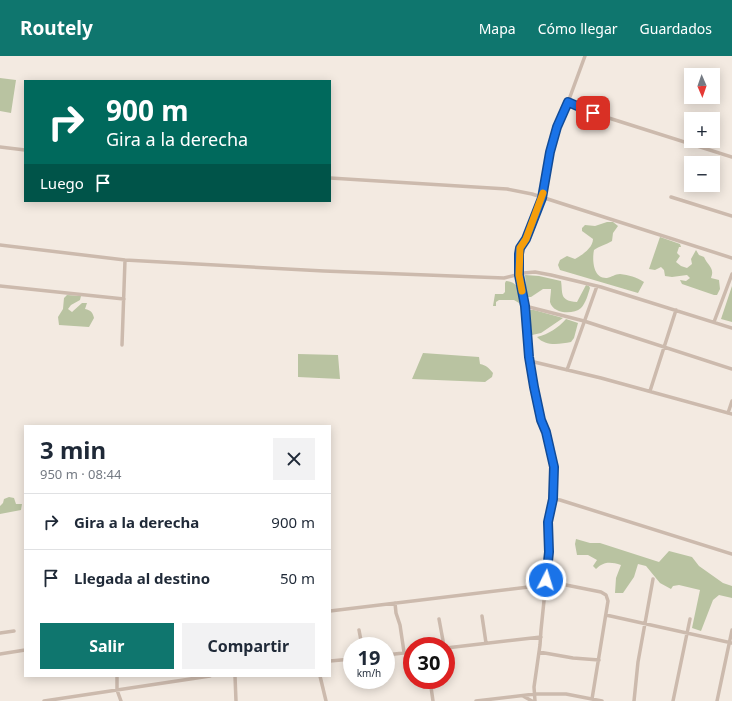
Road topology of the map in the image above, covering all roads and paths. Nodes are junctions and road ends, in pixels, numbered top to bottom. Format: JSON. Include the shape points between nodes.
{"nodes":[{"id":1,"x":585,"y":56,"type":"edge"},
{"id":2,"x":568,"y":102,"type":"junction"},
{"id":3,"x":0,"y":148,"type":"edge"},
{"id":4,"x":24,"y":150,"type":"edge"},
{"id":5,"x":732,"y":157,"type":"edge"},
{"id":6,"x":331,"y":178,"type":"edge"},
{"id":7,"x":671,"y":197,"type":"dead end"},
{"id":8,"x":542,"y":198,"type":"junction"},
{"id":9,"x":732,"y":216,"type":"edge"},
{"id":10,"x":0,"y":245,"type":"edge"},
{"id":11,"x":732,"y":258,"type":"edge"},
{"id":12,"x":125,"y":260,"type":"junction"},
{"id":13,"x":732,"y":274,"type":"edge"},
{"id":14,"x":519,"y":275,"type":"junction"},
{"id":15,"x":0,"y":286,"type":"edge"},
{"id":16,"x":597,"y":286,"type":"junction"},
{"id":17,"x":124,"y":299,"type":"junction"},
{"id":18,"x":525,"y":306,"type":"junction"},
{"id":19,"x":676,"y":310,"type":"junction"},
{"id":20,"x":584,"y":321,"type":"junction"},
{"id":21,"x":714,"y":322,"type":"junction"},
{"id":22,"x":732,"y":328,"type":"edge"},
{"id":23,"x":122,"y":346,"type":"dead end"},
{"id":24,"x":664,"y":347,"type":"junction"},
{"id":25,"x":530,"y":361,"type":"junction"},
{"id":26,"x":732,"y":369,"type":"edge"},
{"id":27,"x":567,"y":370,"type":"junction"},
{"id":28,"x":650,"y":391,"type":"junction"},
{"id":29,"x":732,"y":401,"type":"edge"},
{"id":30,"x":730,"y":414,"type":"edge"},
{"id":31,"x":553,"y":499,"type":"junction"},
{"id":32,"x":732,"y":554,"type":"edge"},
{"id":33,"x":653,"y":579,"type":"dead end"},
{"id":34,"x":546,"y":583,"type":"junction"},
{"id":35,"x":396,"y":603,"type":"junction"},
{"id":36,"x":331,"y":611,"type":"edge"},
{"id":37,"x":606,"y":615,"type":"junction"},
{"id":38,"x":482,"y":616,"type":"dead end"},
{"id":39,"x":439,"y":619,"type":"dead end"},
{"id":40,"x":690,"y":619,"type":"dead end"},
{"id":41,"x":646,"y":624,"type":"junction"},
{"id":42,"x":358,"y":630,"type":"dead end"},
{"id":43,"x":732,"y":630,"type":"edge"},
{"id":44,"x":14,"y":631,"type":"dead end"},
{"id":45,"x":0,"y":633,"type":"edge"},
{"id":46,"x":686,"y":633,"type":"junction"},
{"id":47,"x":360,"y":637,"type":"edge"},
{"id":48,"x":443,"y":637,"type":"edge"},
{"id":49,"x":541,"y":637,"type":"junction"},
{"id":50,"x":731,"y":642,"type":"edge"},
{"id":51,"x":486,"y":643,"type":"junction"},
{"id":52,"x":403,"y":646,"type":"edge"},
{"id":53,"x":455,"y":646,"type":"edge"},
{"id":54,"x":24,"y":650,"type":"edge"},
{"id":55,"x":539,"y":652,"type":"junction"},
{"id":56,"x":0,"y":654,"type":"edge"},
{"id":57,"x":343,"y":660,"type":"edge"},
{"id":58,"x":599,"y":660,"type":"junction"},
{"id":59,"x":331,"y":661,"type":"edge"},
{"id":60,"x":118,"y":677,"type":"edge"},
{"id":61,"x":198,"y":677,"type":"edge"},
{"id":62,"x":235,"y":677,"type":"edge"},
{"id":63,"x":320,"y":677,"type":"edge"},
{"id":64,"x":431,"y":689,"type":"edge"},
{"id":65,"x":117,"y":690,"type":"junction"},
{"id":66,"x":535,"y":694,"type":"junction"},
{"id":67,"x":522,"y":696,"type":"junction"},
{"id":68,"x":592,"y":699,"type":"junction"},
{"id":69,"x":44,"y":701,"type":"edge"},
{"id":70,"x":121,"y":701,"type":"edge"},
{"id":71,"x":236,"y":701,"type":"edge"},
{"id":72,"x":326,"y":701,"type":"edge"},
{"id":73,"x":433,"y":701,"type":"edge"},
{"id":74,"x":476,"y":701,"type":"edge"},
{"id":75,"x":532,"y":701,"type":"edge"},
{"id":76,"x":535,"y":701,"type":"edge"},
{"id":77,"x":602,"y":701,"type":"edge"},
{"id":78,"x":634,"y":701,"type":"edge"},
{"id":79,"x":673,"y":701,"type":"edge"},
{"id":80,"x":717,"y":701,"type":"edge"}],
"edges":[{"from":1,"to":2,"type":"street"},
{"from":2,"to":5,"type":"street","via":[[593,113]]},
{"from":2,"to":8,"type":"street","via":[[550,152]]},
{"from":3,"to":4,"type":"street"},
{"from":6,"to":8,"type":"street","via":[[507,189]]},
{"from":7,"to":9,"type":"street"},
{"from":8,"to":11,"type":"street"},
{"from":8,"to":14,"type":"street","via":[[520,248]]},
{"from":10,"to":12,"type":"street"},
{"from":12,"to":14,"type":"street","via":[[504,278]]},
{"from":12,"to":17,"type":"street"},
{"from":13,"to":21,"type":"street"},
{"from":14,"to":16,"type":"street","via":[[535,272]]},
{"from":14,"to":18,"type":"street"},
{"from":15,"to":17,"type":"street"},
{"from":16,"to":19,"type":"street"},
{"from":16,"to":20,"type":"street"},
{"from":17,"to":23,"type":"street"},
{"from":18,"to":20,"type":"street"},
{"from":18,"to":25,"type":"street"},
{"from":19,"to":21,"type":"street"},
{"from":19,"to":24,"type":"street"},
{"from":20,"to":24,"type":"street"},
{"from":20,"to":27,"type":"street"},
{"from":21,"to":22,"type":"street"},
{"from":24,"to":26,"type":"street"},
{"from":24,"to":28,"type":"street"},
{"from":25,"to":27,"type":"street"},
{"from":25,"to":31,"type":"street","via":[[541,420],[553,456]]},
{"from":27,"to":28,"type":"street"},
{"from":28,"to":30,"type":"street"},
{"from":29,"to":30,"type":"street"},
{"from":31,"to":32,"type":"street"},
{"from":31,"to":34,"type":"street","via":[[548,522]]},
{"from":33,"to":41,"type":"street"},
{"from":34,"to":35,"type":"street"},
{"from":34,"to":37,"type":"street","via":[[606,594]]},
{"from":34,"to":49,"type":"street"},
{"from":35,"to":36,"type":"street"},
{"from":35,"to":52,"type":"street"},
{"from":37,"to":41,"type":"street"},
{"from":37,"to":58,"type":"street"},
{"from":38,"to":51,"type":"street"},
{"from":39,"to":48,"type":"street"},
{"from":40,"to":46,"type":"street"},
{"from":41,"to":46,"type":"street"},
{"from":41,"to":78,"type":"street","via":[[638,662]]},
{"from":42,"to":47,"type":"street"},
{"from":43,"to":50,"type":"street"},
{"from":44,"to":45,"type":"street"},
{"from":46,"to":50,"type":"street"},
{"from":46,"to":79,"type":"street"},
{"from":49,"to":51,"type":"street"},
{"from":49,"to":55,"type":"street"},
{"from":50,"to":80,"type":"street"},
{"from":51,"to":53,"type":"street"},
{"from":54,"to":56,"type":"street"},
{"from":55,"to":58,"type":"street"},
{"from":55,"to":66,"type":"street"},
{"from":57,"to":59,"type":"street"},
{"from":58,"to":68,"type":"street"},
{"from":60,"to":65,"type":"street"},
{"from":61,"to":65,"type":"street"},
{"from":62,"to":71,"type":"street"},
{"from":63,"to":72,"type":"street"},
{"from":64,"to":73,"type":"street"},
{"from":65,"to":69,"type":"street"},
{"from":65,"to":70,"type":"street"},
{"from":66,"to":67,"type":"street"},
{"from":66,"to":68,"type":"street","via":[[566,694]]},
{"from":66,"to":76,"type":"street"},
{"from":67,"to":74,"type":"street"},
{"from":67,"to":75,"type":"street"},
{"from":68,"to":77,"type":"street"}]}
